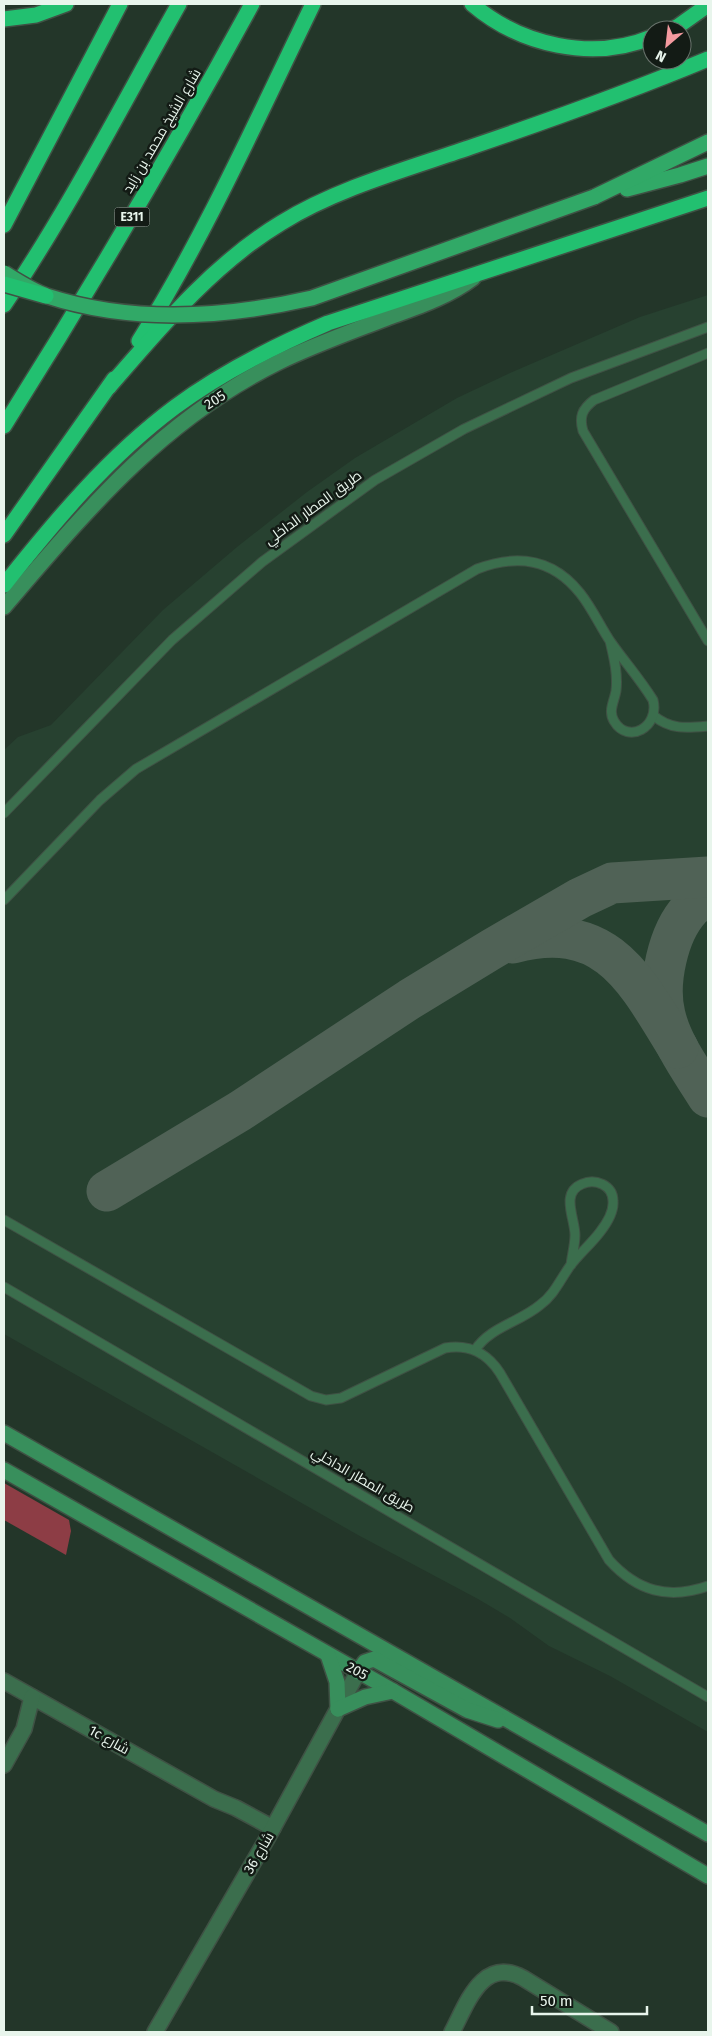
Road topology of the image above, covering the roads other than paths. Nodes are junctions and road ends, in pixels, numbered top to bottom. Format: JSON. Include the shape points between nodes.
{"nodes":[{"id":1,"x":66,"y":4,"type":"edge"},
{"id":2,"x":120,"y":4,"type":"edge"},
{"id":3,"x":179,"y":4,"type":"edge"},
{"id":4,"x":252,"y":4,"type":"edge"},
{"id":5,"x":313,"y":4,"type":"edge"},
{"id":6,"x":472,"y":4,"type":"edge"},
{"id":7,"x":708,"y":5,"type":"edge"},
{"id":8,"x":4,"y":19,"type":"edge"},
{"id":9,"x":687,"y":20,"type":"edge"},
{"id":10,"x":642,"y":41,"type":"edge"},
{"id":11,"x":708,"y":59,"type":"edge"},
{"id":12,"x":708,"y":142,"type":"edge"},
{"id":13,"x":708,"y":166,"type":"edge"},
{"id":14,"x":594,"y":197,"type":"junction"},
{"id":15,"x":708,"y":198,"type":"edge"},
{"id":16,"x":4,"y":225,"type":"edge"},
{"id":17,"x":482,"y":272,"type":"junction"},
{"id":18,"x":4,"y":273,"type":"edge"},
{"id":19,"x":4,"y":284,"type":"edge"},
{"id":20,"x":46,"y":296,"type":"junction"},
{"id":21,"x":4,"y":305,"type":"edge"},
{"id":22,"x":708,"y":327,"type":"edge"},
{"id":23,"x":708,"y":353,"type":"edge"},
{"id":24,"x":109,"y":387,"type":"junction"},
{"id":25,"x":4,"y":426,"type":"edge"},
{"id":26,"x":4,"y":535,"type":"edge"},
{"id":27,"x":4,"y":585,"type":"edge"},
{"id":28,"x":4,"y":607,"type":"edge"},
{"id":29,"x":610,"y":641,"type":"junction"},
{"id":30,"x":708,"y":641,"type":"edge"},
{"id":31,"x":654,"y":716,"type":"junction"},
{"id":32,"x":708,"y":726,"type":"edge"},
{"id":33,"x":4,"y":813,"type":"edge"},
{"id":34,"x":4,"y":900,"type":"edge"},
{"id":35,"x":4,"y":1220,"type":"edge"},
{"id":36,"x":570,"y":1265,"type":"junction"},
{"id":37,"x":4,"y":1287,"type":"edge"},
{"id":38,"x":475,"y":1350,"type":"junction"},
{"id":39,"x":4,"y":1433,"type":"edge"},
{"id":40,"x":4,"y":1470,"type":"edge"},
{"id":41,"x":708,"y":1586,"type":"edge"},
{"id":42,"x":328,"y":1655,"type":"junction"},
{"id":43,"x":358,"y":1672,"type":"junction"},
{"id":44,"x":4,"y":1681,"type":"edge"},
{"id":45,"x":393,"y":1691,"type":"junction"},
{"id":46,"x":32,"y":1697,"type":"junction"},
{"id":47,"x":708,"y":1697,"type":"edge"},
{"id":48,"x":46,"y":1704,"type":"junction"},
{"id":49,"x":338,"y":1710,"type":"junction"},
{"id":50,"x":514,"y":1723,"type":"junction"},
{"id":51,"x":24,"y":1729,"type":"junction"},
{"id":52,"x":4,"y":1765,"type":"edge"},
{"id":53,"x":271,"y":1833,"type":"junction"},
{"id":54,"x":708,"y":1834,"type":"edge"},
{"id":55,"x":708,"y":1876,"type":"edge"},
{"id":56,"x":155,"y":2032,"type":"edge"},
{"id":57,"x":452,"y":2032,"type":"edge"},
{"id":58,"x":611,"y":2032,"type":"edge"}],
"edges":[{"from":1,"to":8,"type":"highway","via":[[36,15]]},
{"from":2,"to":16,"type":"highway"},
{"from":3,"to":21,"type":"highway","via":[[90,164]]},
{"from":4,"to":25,"type":"highway","name":"شارع الشيخ محمد بن زايد","number":"E311","via":[[154,179]]},
{"from":5,"to":24,"type":"highway","via":[[182,269]]},
{"from":6,"to":10,"type":"highway","via":[[488,18],[522,36],[560,47],[602,48]]},
{"from":7,"to":9,"type":"highway"},
{"from":11,"to":24,"type":"highway","via":[[554,119],[334,196],[281,222],[234,257],[192,296]]},
{"from":12,"to":14,"type":"main road"},
{"from":13,"to":14,"type":"main road"},
{"from":14,"to":20,"type":"main road","bridge":true,"via":[[355,284],[269,308],[176,316],[98,308]]},
{"from":15,"to":17,"type":"highway"},
{"from":17,"to":27,"type":"highway","via":[[328,323],[282,342],[196,392],[154,424],[85,488]]},
{"from":17,"to":28,"type":"street","name":"205","via":[[446,295],[277,363],[198,411],[128,468]]},
{"from":18,"to":20,"type":"main road","bridge":true},
{"from":19,"to":20,"type":"highway","bridge":true},
{"from":22,"to":33,"type":"lane","name":"طريق المطار الداخلي","via":[[571,378],[464,429],[375,480],[262,562],[172,640]]},
{"from":23,"to":30,"type":"lane","via":[[594,400],[582,412],[580,421]]},
{"from":24,"to":26,"type":"highway"},
{"from":29,"to":31,"type":"lane","via":[[648,692],[655,708]]},
{"from":29,"to":31,"type":"lane","via":[[617,674],[611,714],[615,723],[632,732],[641,730]]},
{"from":29,"to":34,"type":"lane","via":[[581,594],[553,569],[515,560],[477,569],[136,769],[100,800]]},
{"from":31,"to":32,"type":"lane","via":[[677,728]]},
{"from":35,"to":38,"type":"lane","via":[[311,1396],[326,1400],[341,1398],[446,1348]]},
{"from":36,"to":36,"type":"lane","via":[[575,1235],[570,1206],[574,1190],[591,1181],[601,1183],[614,1199],[612,1209],[601,1231]]},
{"from":36,"to":38,"type":"lane","via":[[542,1304],[490,1334]]},
{"from":37,"to":47,"type":"lane","name":"طريق المطار الداخلي"},
{"from":38,"to":41,"type":"lane","via":[[487,1356],[500,1373],[609,1560],[620,1572],[641,1586],[665,1593],[681,1593]]},
{"from":39,"to":50,"type":"street"},
{"from":40,"to":42,"type":"street","name":"205"},
{"from":42,"to":43,"type":"street","name":"205"},
{"from":42,"to":49,"type":"street","via":[[337,1682]]},
{"from":43,"to":45,"type":"street","name":"205"},
{"from":43,"to":49,"type":"street","name":"شارع 36"},
{"from":43,"to":50,"type":"street","via":[[365,1662],[374,1659],[467,1710]]},
{"from":44,"to":46,"type":"street","name":"1c شارع"},
{"from":45,"to":49,"type":"street","via":[[364,1696]]},
{"from":45,"to":55,"type":"street","name":"205"},
{"from":46,"to":48,"type":"street","name":"1c شارع"},
{"from":46,"to":51,"type":"street"},
{"from":48,"to":51,"type":"street"},
{"from":48,"to":53,"type":"street","name":"1c شارع","via":[[214,1799],[236,1808]]},
{"from":49,"to":53,"type":"street","name":"شارع 36"},
{"from":50,"to":54,"type":"street"},
{"from":51,"to":52,"type":"street"},
{"from":53,"to":56,"type":"street","name":"شارع 36"},
{"from":57,"to":58,"type":"street","via":[[480,1982],[489,1976],[507,1972],[523,1978]]}]}
